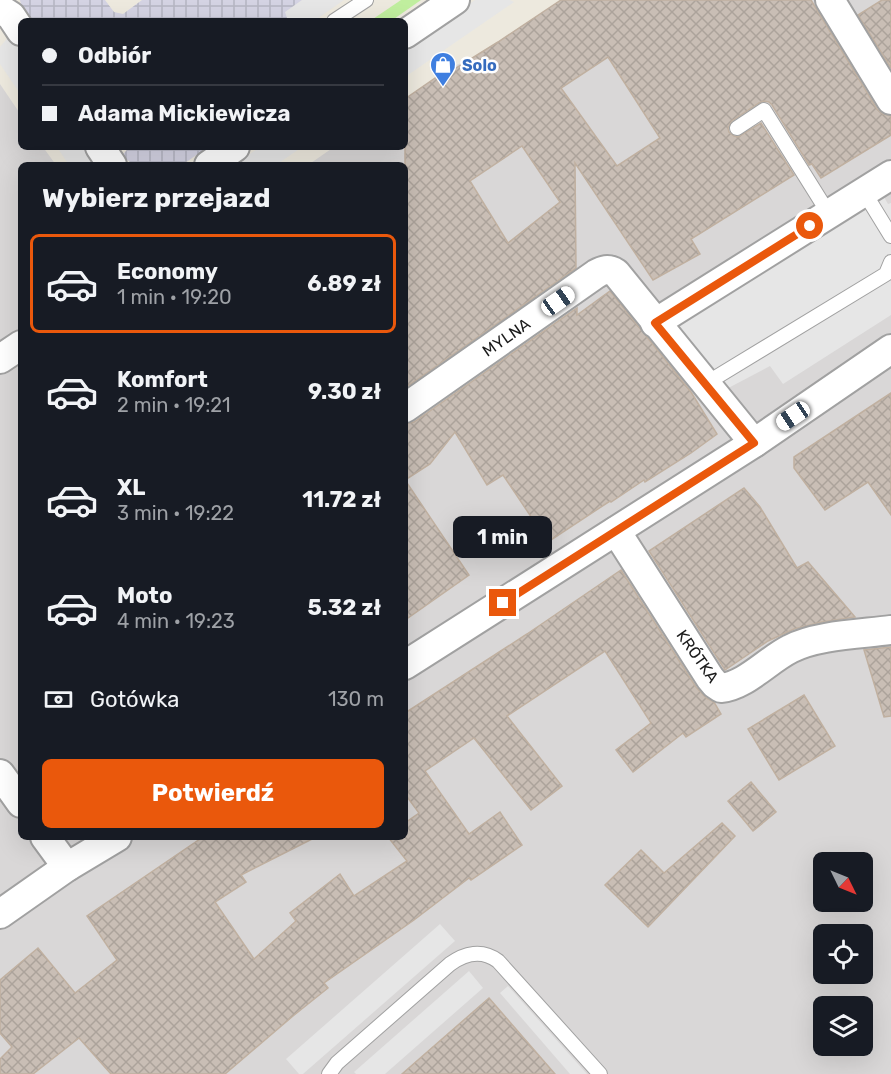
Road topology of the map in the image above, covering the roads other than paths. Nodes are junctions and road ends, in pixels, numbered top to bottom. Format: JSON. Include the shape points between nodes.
{"nodes":[{"id":1,"x":366,"y":0,"type":"edge"},
{"id":2,"x":455,"y":0,"type":"edge"},
{"id":3,"x":831,"y":0,"type":"edge"},
{"id":4,"x":0,"y":9,"type":"edge"},
{"id":5,"x":339,"y":18,"type":"edge"},
{"id":6,"x":18,"y":27,"type":"edge"},
{"id":7,"x":408,"y":32,"type":"edge"},
{"id":8,"x":891,"y":100,"type":"edge"},
{"id":9,"x":737,"y":128,"type":"dead end"},
{"id":10,"x":230,"y":150,"type":"edge"},
{"id":11,"x":212,"y":162,"type":"edge"},
{"id":12,"x":891,"y":175,"type":"edge"},
{"id":13,"x":864,"y":192,"type":"junction"},
{"id":14,"x":830,"y":214,"type":"junction"},
{"id":15,"x":891,"y":236,"type":"edge"},
{"id":16,"x":891,"y":262,"type":"edge"},
{"id":17,"x":655,"y":323,"type":"junction"},
{"id":18,"x":18,"y":347,"type":"edge"},
{"id":19,"x":891,"y":349,"type":"edge"},
{"id":20,"x":0,"y":359,"type":"edge"},
{"id":21,"x":705,"y":384,"type":"junction"},
{"id":22,"x":408,"y":406,"type":"edge"},
{"id":23,"x":754,"y":443,"type":"junction"},
{"id":24,"x":616,"y":531,"type":"junction"},
{"id":25,"x":891,"y":630,"type":"edge"},
{"id":26,"x":408,"y":661,"type":"edge"},
{"id":27,"x":0,"y":774,"type":"edge"},
{"id":28,"x":18,"y":799,"type":"edge"},
{"id":29,"x":47,"y":840,"type":"edge"},
{"id":30,"x":112,"y":840,"type":"edge"},
{"id":31,"x":67,"y":867,"type":"junction"},
{"id":32,"x":0,"y":914,"type":"edge"},
{"id":33,"x":329,"y":1074,"type":"edge"},
{"id":34,"x":600,"y":1074,"type":"edge"}],
"edges":[{"from":1,"to":5,"type":"lane"},
{"from":2,"to":7,"type":"street"},
{"from":3,"to":8,"type":"street"},
{"from":4,"to":6,"type":"street"},
{"from":9,"to":14,"type":"lane","via":[[764,110]]},
{"from":10,"to":11,"type":"street"},
{"from":12,"to":13,"type":"street"},
{"from":13,"to":14,"type":"street"},
{"from":13,"to":15,"type":"lane"},
{"from":14,"to":17,"type":"street"},
{"from":16,"to":21,"type":"lane","via":[[886,274]]},
{"from":17,"to":21,"type":"street","name":"MYLNA"},
{"from":17,"to":22,"type":"street","name":"MYLNA","via":[[616,273],[603,270]]},
{"from":18,"to":20,"type":"street"},
{"from":19,"to":23,"type":"street"},
{"from":21,"to":23,"type":"street","name":"MYLNA"},
{"from":23,"to":24,"type":"street"},
{"from":24,"to":25,"type":"street","name":"KRÓTKA","via":[[710,678],[721,688],[735,685],[800,644]]},
{"from":24,"to":26,"type":"street"},
{"from":27,"to":28,"type":"street"},
{"from":29,"to":31,"type":"street"},
{"from":30,"to":31,"type":"street"},
{"from":31,"to":32,"type":"street"},
{"from":33,"to":34,"type":"lane","via":[[450,964],[476,953],[498,961]]}]}
